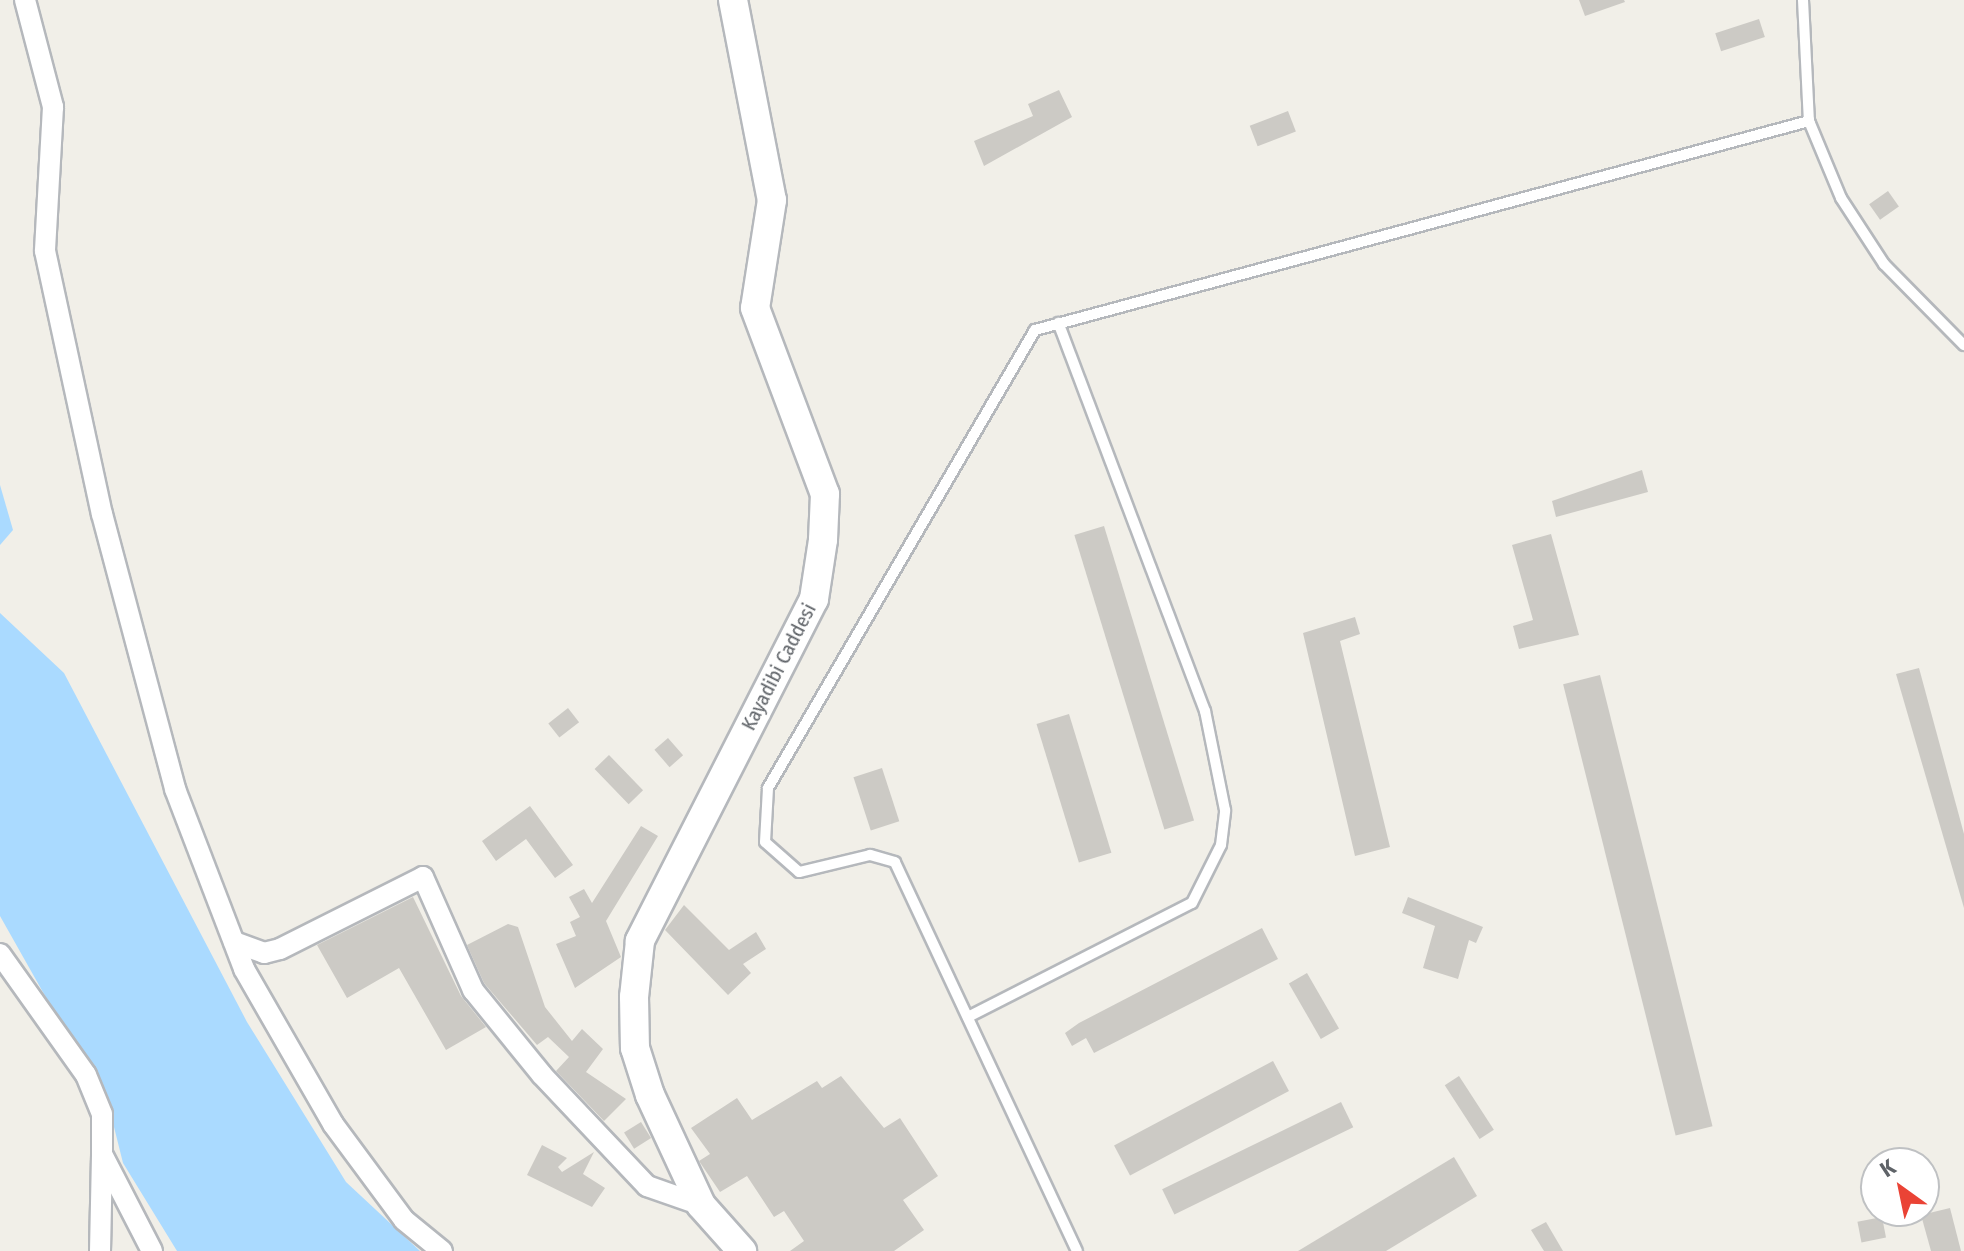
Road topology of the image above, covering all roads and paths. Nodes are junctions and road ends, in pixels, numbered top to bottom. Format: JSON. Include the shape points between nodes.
{"nodes":[{"id":1,"x":25,"y":0,"type":"edge"},
{"id":2,"x":733,"y":0,"type":"edge"},
{"id":3,"x":1803,"y":0,"type":"edge"},
{"id":4,"x":1809,"y":121,"type":"junction"},
{"id":5,"x":1058,"y":323,"type":"junction"},
{"id":6,"x":1964,"y":345,"type":"edge"},
{"id":7,"x":234,"y":942,"type":"junction"},
{"id":8,"x":0,"y":954,"type":"edge"},
{"id":9,"x":968,"y":1017,"type":"junction"},
{"id":10,"x":102,"y":1154,"type":"junction"},
{"id":11,"x":701,"y":1205,"type":"junction"},
{"id":12,"x":100,"y":1251,"type":"edge"},
{"id":13,"x":152,"y":1251,"type":"edge"},
{"id":14,"x":442,"y":1251,"type":"edge"},
{"id":15,"x":742,"y":1251,"type":"edge"},
{"id":16,"x":1077,"y":1251,"type":"edge"}],
"edges":[{"from":1,"to":7,"type":"street","via":[[53,107],[45,251],[102,514],[175,789]]},
{"from":2,"to":11,"type":"street","name":"Kayadibi Caddesi","via":[[772,200],[755,308],[825,494],[814,599],[640,941],[635,1048]]},
{"from":3,"to":4,"type":"lane"},
{"from":4,"to":5,"type":"lane"},
{"from":4,"to":6,"type":"lane","via":[[1841,198],[1884,264]]},
{"from":5,"to":9,"type":"lane","via":[[1205,711],[1225,810],[1221,845],[1192,903]]},
{"from":5,"to":9,"type":"lane","via":[[1035,330],[768,788],[765,842],[799,872],[870,855],[895,862]]},
{"from":7,"to":11,"type":"street","via":[[264,953],[280,949],[423,877],[473,990],[542,1075],[647,1186]]},
{"from":7,"to":14,"type":"street","via":[[333,1124],[404,1220]]},
{"from":8,"to":10,"type":"street","via":[[86,1075],[102,1114]]},
{"from":9,"to":16,"type":"lane"},
{"from":10,"to":12,"type":"street"},
{"from":10,"to":13,"type":"street"},
{"from":11,"to":15,"type":"street","name":"Kayadibi Caddesi"}]}
